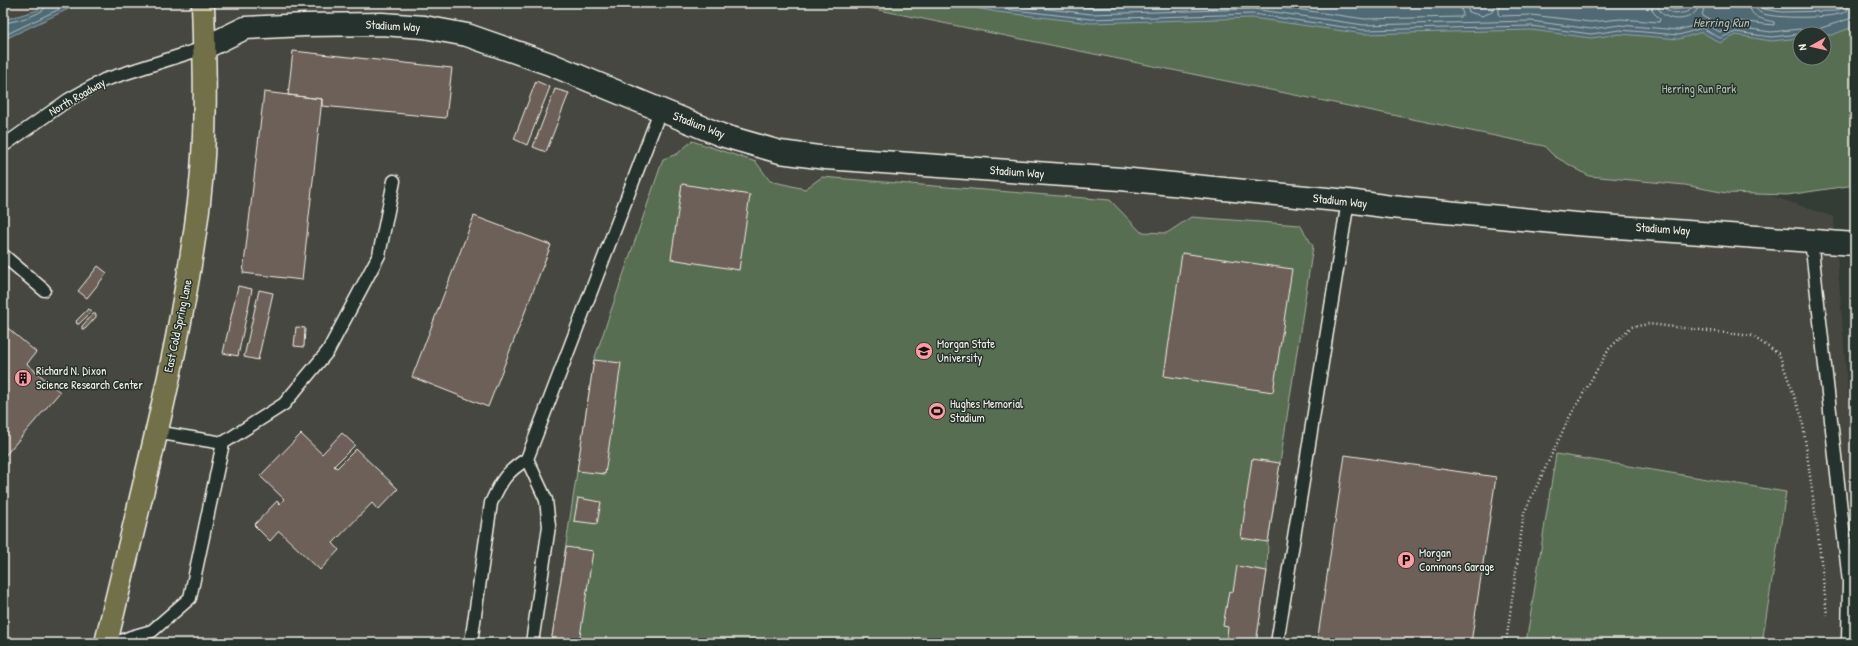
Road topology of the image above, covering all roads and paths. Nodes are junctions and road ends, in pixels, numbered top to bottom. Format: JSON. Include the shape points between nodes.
{"nodes":[{"id":1,"x":203,"y":3,"type":"edge"},
{"id":2,"x":204,"y":48,"type":"junction"},
{"id":3,"x":660,"y":111,"type":"junction"},
{"id":4,"x":3,"y":146,"type":"edge"},
{"id":5,"x":394,"y":181,"type":"dead end"},
{"id":6,"x":1348,"y":201,"type":"junction"},
{"id":7,"x":1811,"y":240,"type":"junction"},
{"id":8,"x":1855,"y":244,"type":"edge"},
{"id":9,"x":3,"y":254,"type":"edge"},
{"id":10,"x":44,"y":290,"type":"dead end"},
{"id":11,"x":155,"y":432,"type":"junction"},
{"id":12,"x":223,"y":443,"type":"junction"},
{"id":13,"x":526,"y":459,"type":"junction"},
{"id":14,"x":1852,"y":582,"type":"edge"},
{"id":15,"x":1827,"y":619,"type":"dead end"},
{"id":16,"x":106,"y":643,"type":"edge"},
{"id":17,"x":117,"y":643,"type":"edge"},
{"id":18,"x":471,"y":643,"type":"edge"},
{"id":19,"x":532,"y":643,"type":"edge"},
{"id":20,"x":1277,"y":643,"type":"edge"},
{"id":21,"x":1506,"y":643,"type":"edge"},
{"id":22,"x":1848,"y":643,"type":"edge"}],
"edges":[{"from":1,"to":2,"type":"main road","name":"East Cold Spring Lane"},
{"from":2,"to":3,"type":"street","name":"Stadium Way","via":[[245,28],[382,24],[424,27],[467,35],[550,64]]},
{"from":2,"to":4,"type":"lane","name":"North Roadway","via":[[104,80],[68,100]]},
{"from":2,"to":11,"type":"main road","name":"East Cold Spring Lane","via":[[205,123],[199,201],[189,277]]},
{"from":3,"to":6,"type":"street","name":"Stadium Way","via":[[721,135],[780,152],[826,158],[1121,179]]},
{"from":3,"to":13,"type":"lane"},
{"from":5,"to":12,"type":"lane","via":[[379,255],[328,351],[284,404]]},
{"from":6,"to":7,"type":"street","name":"Stadium Way","via":[[1576,224]]},
{"from":6,"to":20,"type":"lane"},
{"from":7,"to":8,"type":"street","name":"Stadium Way"},
{"from":7,"to":14,"type":"lane"},
{"from":9,"to":10,"type":"lane"},
{"from":11,"to":12,"type":"lane"},
{"from":11,"to":16,"type":"main road","name":"East Cold Spring Lane"},
{"from":12,"to":17,"type":"lane","via":[[190,598],[152,631]]},
{"from":13,"to":18,"type":"lane","via":[[511,469],[500,482],[491,503]]},
{"from":13,"to":19,"type":"lane","via":[[546,500],[549,526]]},
{"from":14,"to":22,"type":"lane"},
{"from":15,"to":21,"type":"path","via":[[1802,417],[1779,354],[1752,336],[1649,324],[1631,327],[1609,349],[1569,418],[1524,513]]}]}
